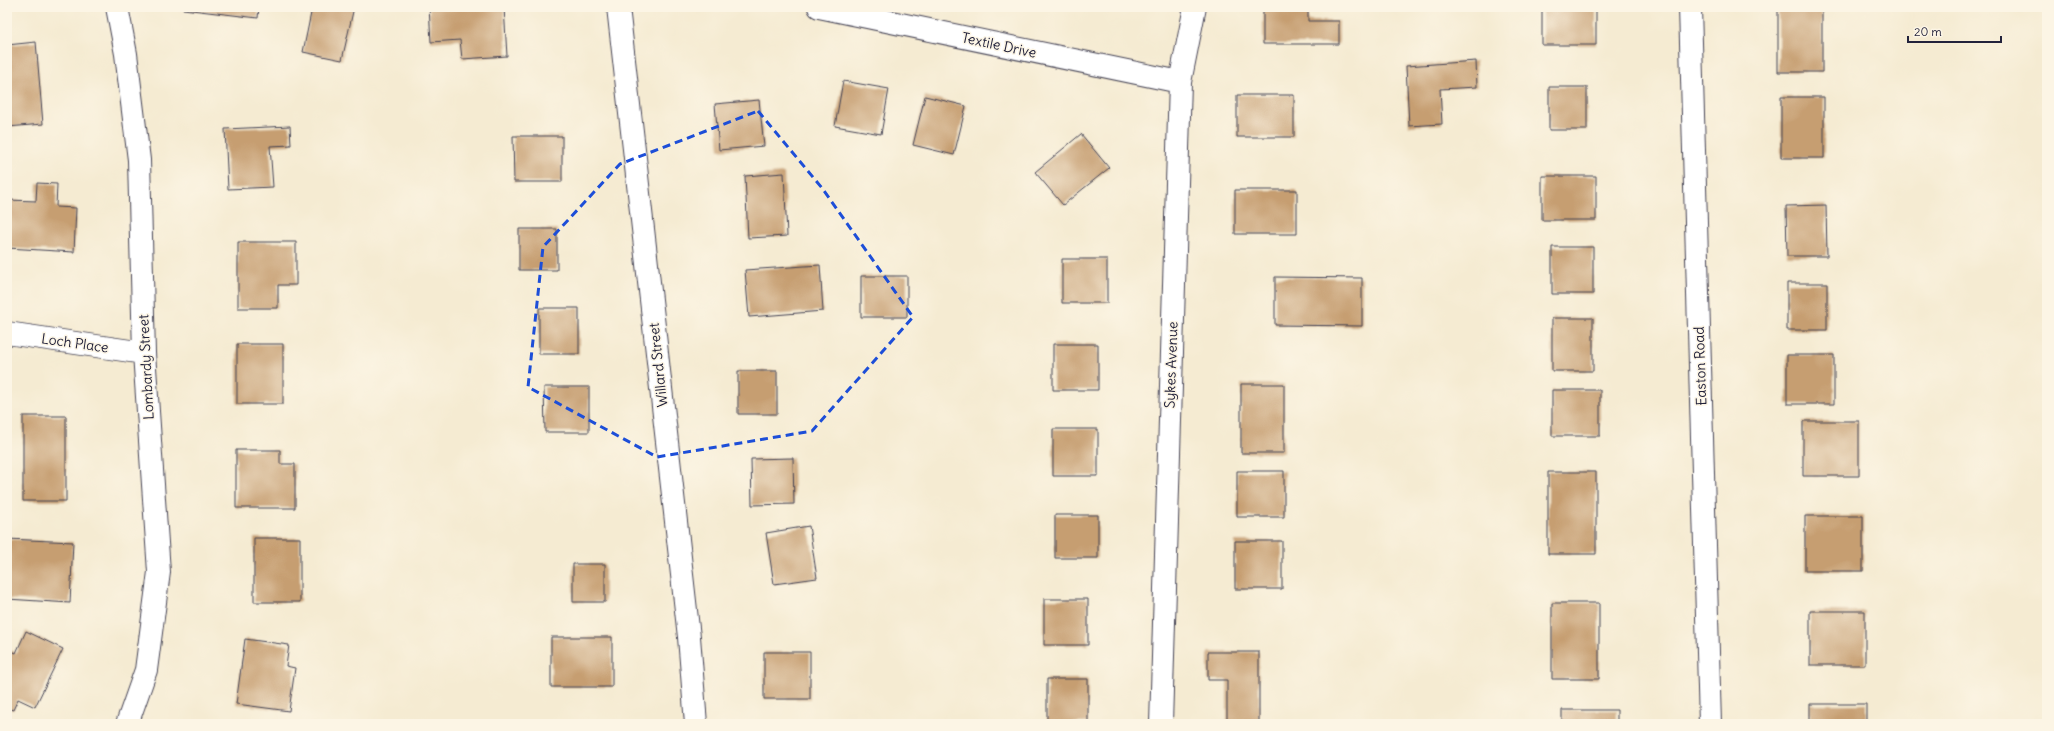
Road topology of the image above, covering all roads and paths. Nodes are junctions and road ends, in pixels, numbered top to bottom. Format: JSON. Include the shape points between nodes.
{"nodes":[{"id":1,"x":117,"y":7,"type":"edge"},
{"id":2,"x":618,"y":7,"type":"edge"},
{"id":3,"x":819,"y":7,"type":"edge"},
{"id":4,"x":1195,"y":7,"type":"edge"},
{"id":5,"x":1690,"y":7,"type":"edge"},
{"id":6,"x":1180,"y":82,"type":"junction"},
{"id":7,"x":7,"y":333,"type":"edge"},
{"id":8,"x":144,"y":353,"type":"junction"},
{"id":9,"x":127,"y":724,"type":"edge"},
{"id":10,"x":696,"y":724,"type":"edge"},
{"id":11,"x":1161,"y":724,"type":"edge"},
{"id":12,"x":1710,"y":724,"type":"edge"}],
"edges":[{"from":1,"to":8,"type":"street","name":"Lombardy Street","via":[[126,54],[139,160]]},
{"from":2,"to":10,"type":"street","name":"Willard Street","via":[[689,637]]},
{"from":3,"to":6,"type":"street","name":"Textile Drive"},
{"from":4,"to":6,"type":"street","name":"Sykes Avenue"},
{"from":5,"to":12,"type":"street","name":"Easton Road"},
{"from":6,"to":11,"type":"street","name":"Sykes Avenue"},
{"from":7,"to":8,"type":"street","name":"Loch Place"},
{"from":8,"to":9,"type":"street","name":"Lombardy Street","via":[[159,572],[146,670]]}]}
